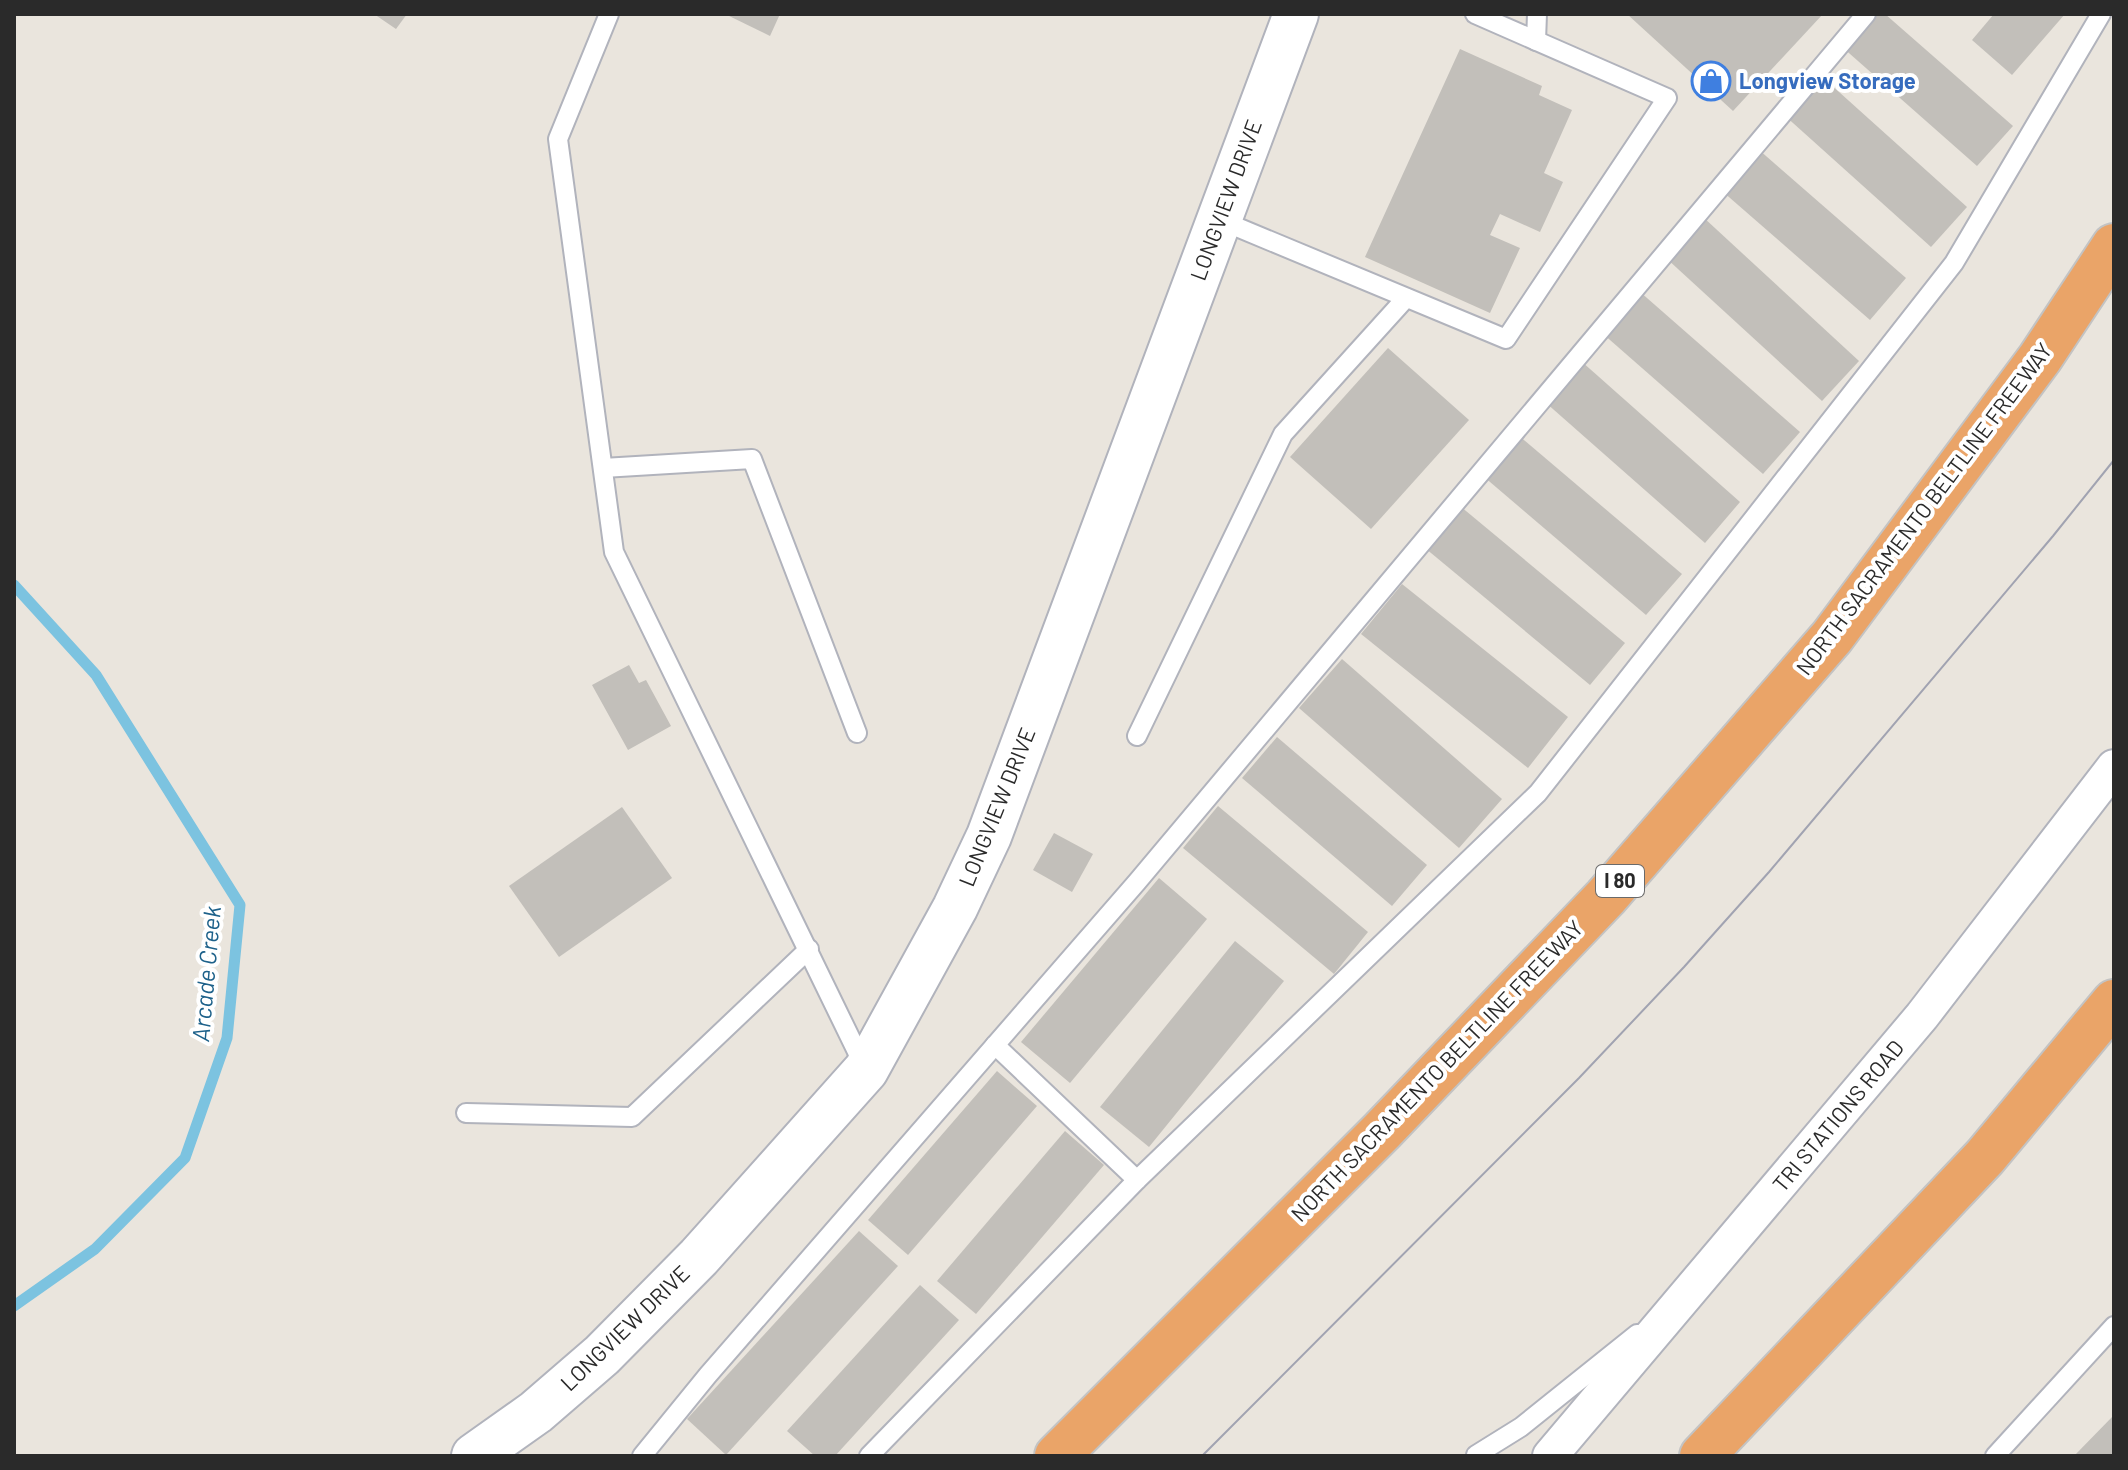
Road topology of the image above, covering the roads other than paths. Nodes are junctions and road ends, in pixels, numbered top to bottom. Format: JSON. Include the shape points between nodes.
{"nodes":[{"id":1,"x":609,"y":14,"type":"edge"},
{"id":2,"x":1296,"y":14,"type":"edge"},
{"id":3,"x":1475,"y":14,"type":"edge"},
{"id":4,"x":1537,"y":14,"type":"edge"},
{"id":5,"x":1866,"y":14,"type":"edge"},
{"id":6,"x":2101,"y":14,"type":"edge"},
{"id":7,"x":1536,"y":41,"type":"junction"},
{"id":8,"x":1218,"y":220,"type":"junction"},
{"id":9,"x":2114,"y":246,"type":"edge"},
{"id":10,"x":1406,"y":298,"type":"junction"},
{"id":11,"x":603,"y":468,"type":"junction"},
{"id":12,"x":857,"y":733,"type":"dead end"},
{"id":13,"x":1137,"y":736,"type":"dead end"},
{"id":14,"x":2114,"y":767,"type":"edge"},
{"id":15,"x":809,"y":949,"type":"junction"},
{"id":16,"x":2114,"y":1002,"type":"edge"},
{"id":17,"x":995,"y":1045,"type":"junction"},
{"id":18,"x":866,"y":1070,"type":"junction"},
{"id":19,"x":466,"y":1113,"type":"dead end"},
{"id":20,"x":1137,"y":1180,"type":"junction"},
{"id":21,"x":1692,"y":1289,"type":"junction"},
{"id":22,"x":2114,"y":1326,"type":"edge"},
{"id":23,"x":485,"y":1453,"type":"edge"},
{"id":24,"x":1476,"y":1455,"type":"edge"},
{"id":25,"x":642,"y":1456,"type":"edge"},
{"id":26,"x":869,"y":1456,"type":"edge"},
{"id":27,"x":1057,"y":1456,"type":"edge"},
{"id":28,"x":1550,"y":1456,"type":"edge"},
{"id":29,"x":1702,"y":1456,"type":"edge"},
{"id":30,"x":1995,"y":1456,"type":"edge"}],
"edges":[{"from":1,"to":11,"type":"lane","via":[[558,139]]},
{"from":2,"to":8,"type":"street","name":"LONGVIEW DRIVE"},
{"from":3,"to":7,"type":"lane"},
{"from":4,"to":7,"type":"lane"},
{"from":5,"to":17,"type":"lane"},
{"from":6,"to":20,"type":"lane","via":[[1954,263],[1538,793]]},
{"from":7,"to":10,"type":"lane","via":[[1667,98],[1506,339]]},
{"from":8,"to":10,"type":"lane"},
{"from":8,"to":18,"type":"street","name":"LONGVIEW DRIVE","via":[[989,836]]},
{"from":9,"to":27,"type":"highway","name":"NORTH SACRAMENTO BELTLINE FREEWAY","number":"I 80","via":[[2040,358],[1832,637],[1606,897],[1382,1131]]},
{"from":10,"to":13,"type":"lane","via":[[1283,434]]},
{"from":11,"to":12,"type":"lane","via":[[752,459]]},
{"from":11,"to":15,"type":"lane","via":[[614,552]]},
{"from":14,"to":21,"type":"street","name":"TRI STATIONS ROAD","via":[[1922,1016]]},
{"from":15,"to":18,"type":"lane"},
{"from":15,"to":19,"type":"lane","via":[[632,1117]]},
{"from":16,"to":29,"type":"highway","via":[[1985,1157]]},
{"from":17,"to":20,"type":"lane"},
{"from":17,"to":25,"type":"lane"},
{"from":18,"to":23,"type":"street","name":"LONGVIEW DRIVE","via":[[699,1257],[602,1355]]},
{"from":20,"to":26,"type":"lane"},
{"from":21,"to":24,"type":"lane","via":[[1521,1427]]},
{"from":21,"to":28,"type":"street","name":"TRI STATIONS ROAD"},
{"from":22,"to":30,"type":"lane"}]}
